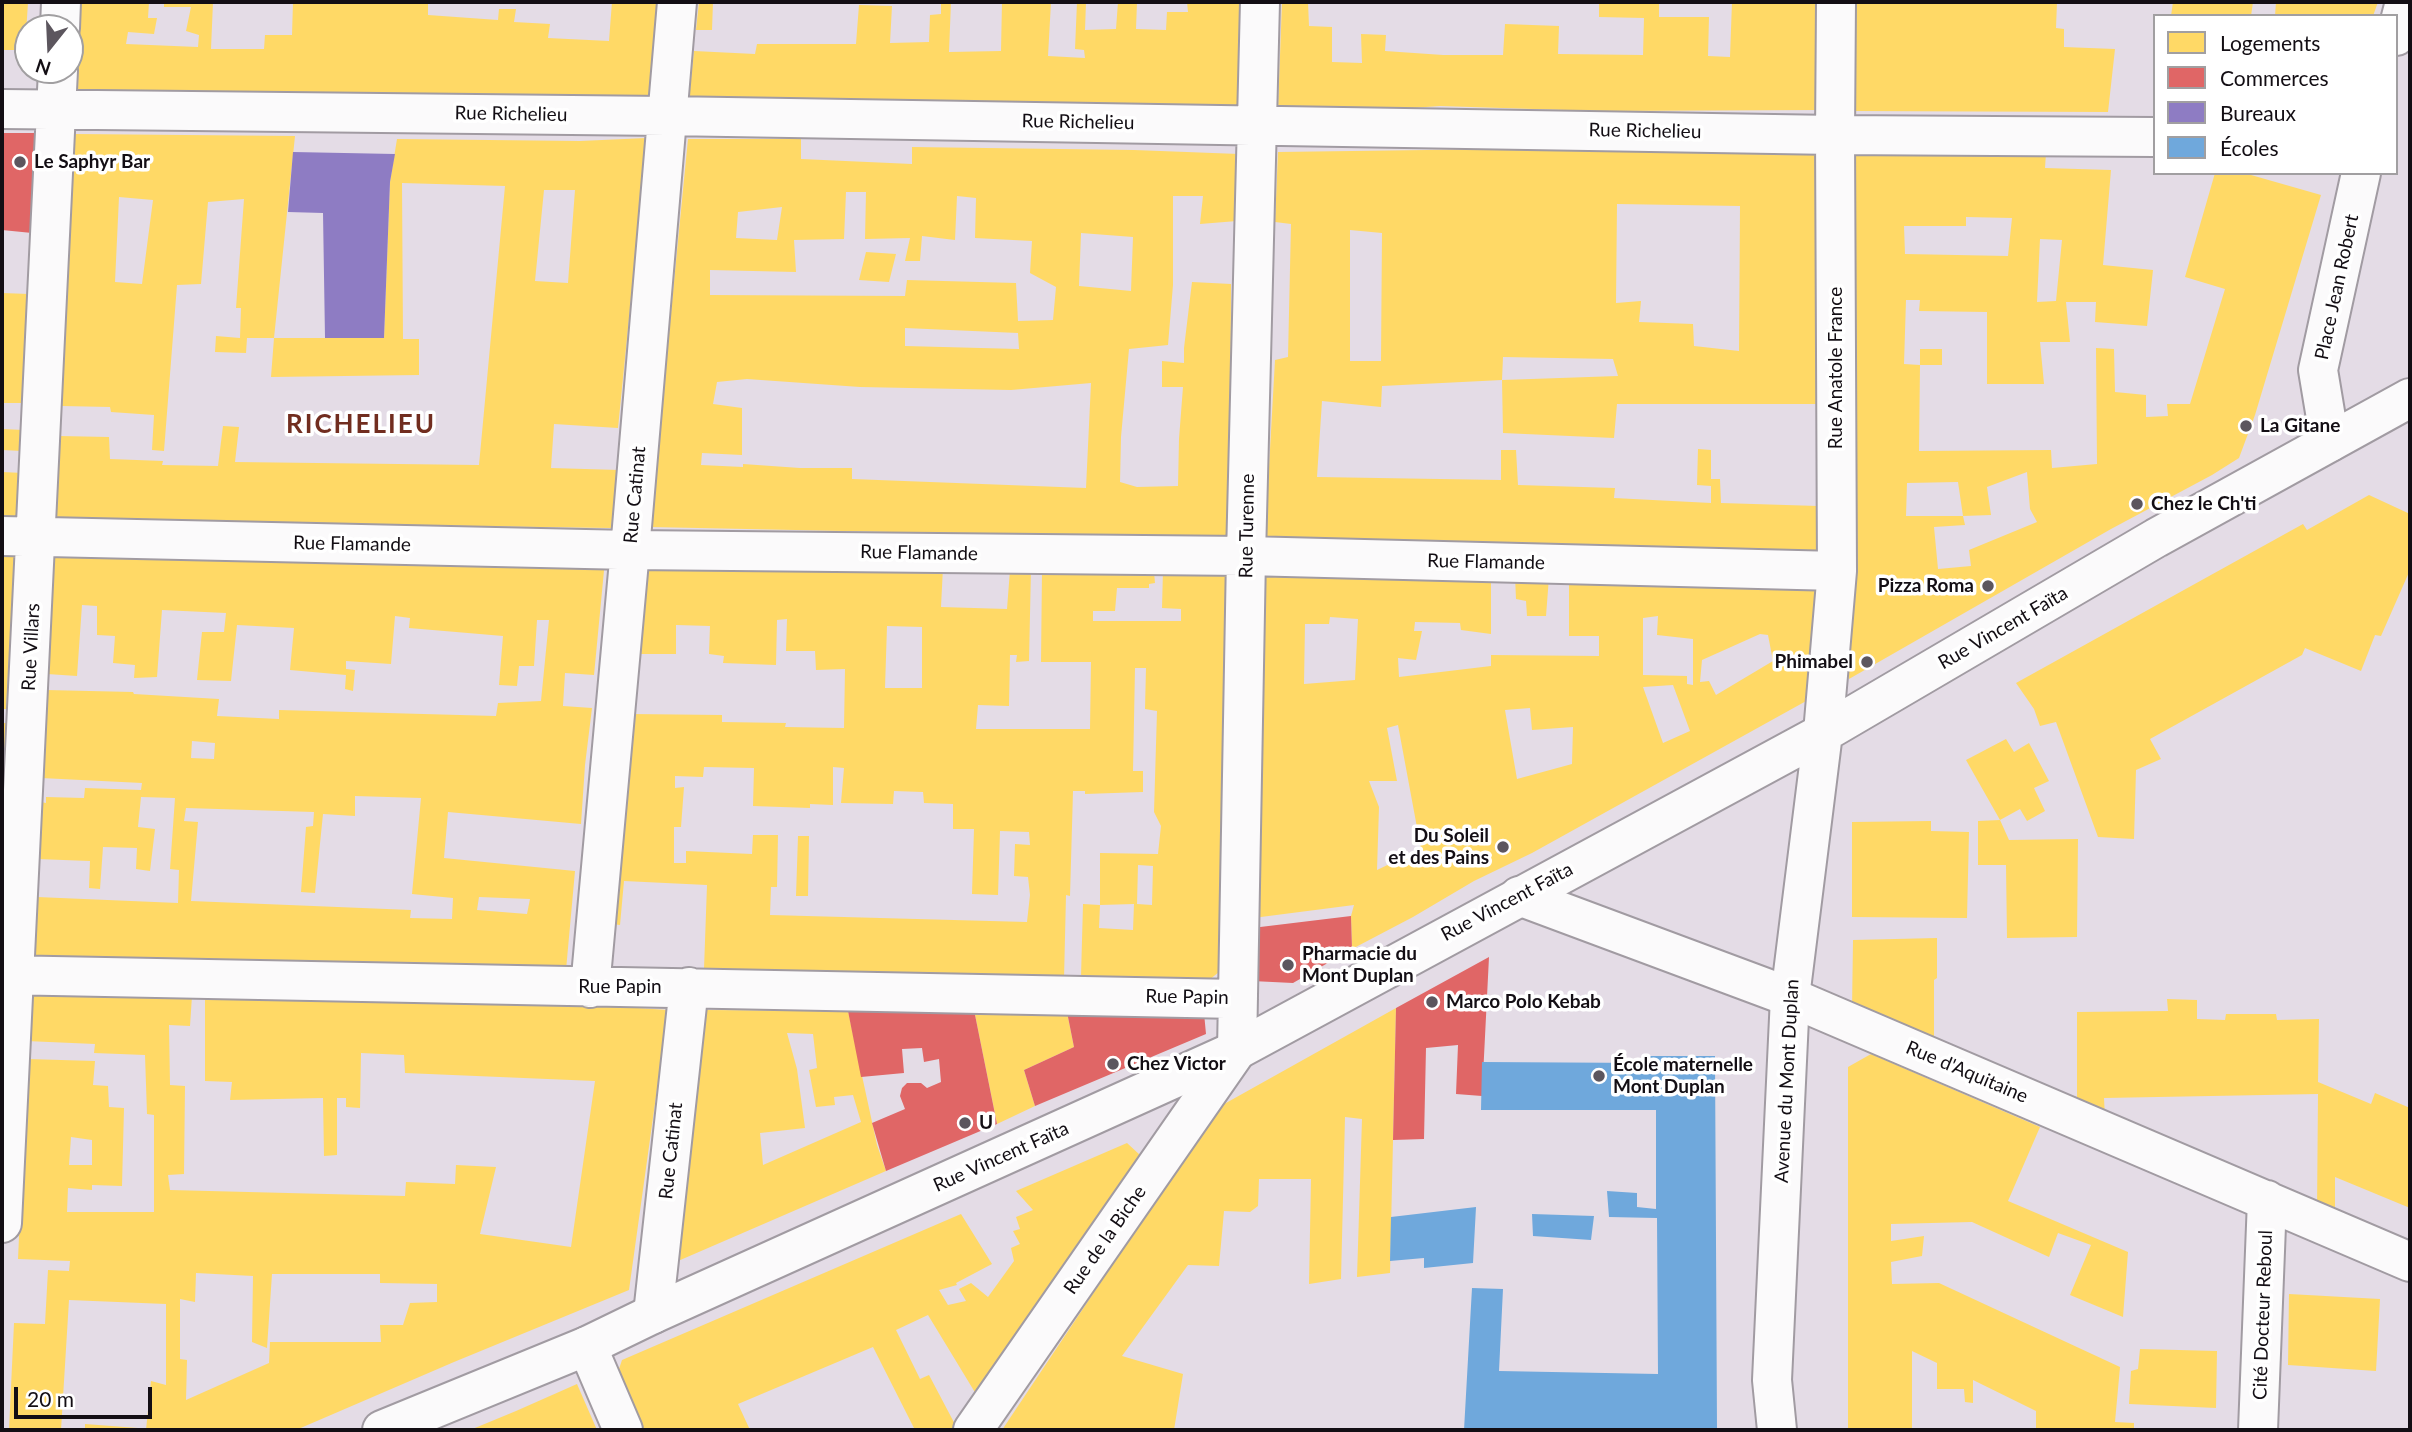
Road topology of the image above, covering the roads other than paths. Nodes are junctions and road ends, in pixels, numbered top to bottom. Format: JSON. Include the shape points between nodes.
{"nodes":[{"id":1,"x":677,"y":2,"type":"edge"},
{"id":2,"x":1260,"y":2,"type":"edge"},
{"id":3,"x":1836,"y":2,"type":"edge"},
{"id":4,"x":2405,"y":2,"type":"edge"},
{"id":5,"x":2398,"y":28,"type":"edge"},
{"id":6,"x":57,"y":84,"type":"edge"},
{"id":7,"x":2,"y":108,"type":"edge"},
{"id":8,"x":55,"y":109,"type":"junction"},
{"id":9,"x":666,"y":116,"type":"junction"},
{"id":10,"x":1257,"y":125,"type":"junction"},
{"id":11,"x":1835,"y":135,"type":"junction"},
{"id":12,"x":2153,"y":137,"type":"edge"},
{"id":13,"x":2361,"y":175,"type":"edge"},
{"id":14,"x":2410,"y":398,"type":"edge"},
{"id":15,"x":2330,"y":442,"type":"junction"},
{"id":16,"x":19,"y":537,"type":"edge"},
{"id":17,"x":630,"y":550,"type":"junction"},
{"id":18,"x":1246,"y":556,"type":"junction"},
{"id":19,"x":1837,"y":571,"type":"junction"},
{"id":20,"x":1823,"y":733,"type":"junction"},
{"id":21,"x":1519,"y":895,"type":"junction"},
{"id":22,"x":8,"y":975,"type":"edge"},
{"id":23,"x":689,"y":987,"type":"junction"},
{"id":24,"x":590,"y":988,"type":"junction"},
{"id":25,"x":1790,"y":997,"type":"junction"},
{"id":26,"x":1238,"y":999,"type":"junction"},
{"id":27,"x":1237,"y":1050,"type":"junction"},
{"id":28,"x":2267,"y":1200,"type":"junction"},
{"id":29,"x":2,"y":1223,"type":"edge"},
{"id":30,"x":2410,"y":1262,"type":"edge"},
{"id":31,"x":653,"y":1314,"type":"junction"},
{"id":32,"x":587,"y":1346,"type":"junction"},
{"id":33,"x":382,"y":1430,"type":"edge"},
{"id":34,"x":623,"y":1430,"type":"edge"},
{"id":35,"x":974,"y":1430,"type":"edge"},
{"id":36,"x":1777,"y":1430,"type":"edge"},
{"id":37,"x":2259,"y":1430,"type":"edge"}],
"edges":[{"from":1,"to":9,"type":"street","name":"Rue Catinat"},
{"from":2,"to":10,"type":"street","name":"Rue Turenne"},
{"from":3,"to":11,"type":"street","name":"Rue Anatole France"},
{"from":4,"to":5,"type":"street"},
{"from":6,"to":8,"type":"street","name":"Rue Villars"},
{"from":7,"to":8,"type":"street","name":"Rue Richelieu"},
{"from":8,"to":9,"type":"street","name":"Rue Richelieu"},
{"from":8,"to":16,"type":"street","name":"Rue Villars"},
{"from":9,"to":10,"type":"street","name":"Rue Richelieu"},
{"from":9,"to":17,"type":"street","name":"Rue Catinat"},
{"from":10,"to":11,"type":"street","name":"Rue Richelieu"},
{"from":10,"to":18,"type":"street","name":"Rue Turenne"},
{"from":11,"to":12,"type":"street","name":"Rue Richelieu"},
{"from":11,"to":19,"type":"street","name":"Rue Anatole France"},
{"from":13,"to":15,"type":"street","name":"Place Jean Robert","via":[[2318,370]]},
{"from":14,"to":15,"type":"street","name":"Rue Vincent Faïta"},
{"from":15,"to":20,"type":"street","name":"Rue Vincent Faïta"},
{"from":16,"to":17,"type":"street","name":"Rue Flamande"},
{"from":16,"to":22,"type":"street","name":"Rue Villars"},
{"from":17,"to":18,"type":"street","name":"Rue Flamande"},
{"from":17,"to":24,"type":"street","name":"Rue Catinat"},
{"from":18,"to":19,"type":"street","name":"Rue Flamande"},
{"from":18,"to":26,"type":"street","name":"Rue Turenne"},
{"from":19,"to":20,"type":"street","name":"Rue Anatole France"},
{"from":20,"to":21,"type":"street","name":"Rue Vincent Faïta"},
{"from":20,"to":25,"type":"street","name":"Avenue du Mont Duplan"},
{"from":21,"to":25,"type":"street","name":"Rue d'Aquitaine"},
{"from":21,"to":27,"type":"street","name":"Rue Vincent Faïta"},
{"from":22,"to":24,"type":"street","name":"Rue Papin"},
{"from":22,"to":29,"type":"street","name":"Rue Villars"},
{"from":23,"to":24,"type":"street","name":"Rue Papin"},
{"from":23,"to":26,"type":"street","name":"Rue Papin"},
{"from":23,"to":31,"type":"street","name":"Rue Catinat"},
{"from":25,"to":28,"type":"street","name":"Rue d'Aquitaine"},
{"from":25,"to":36,"type":"street","name":"Avenue du Mont Duplan","via":[[1772,1380]]},
{"from":26,"to":27,"type":"street","name":"Rue Turenne"},
{"from":27,"to":31,"type":"street","name":"Rue Vincent Faïta"},
{"from":27,"to":35,"type":"street","name":"Rue de la Biche"},
{"from":28,"to":30,"type":"street","name":"Rue d'Aquitaine"},
{"from":28,"to":37,"type":"street","name":"Cité Docteur Reboul"},
{"from":31,"to":32,"type":"street","name":"Rue Vincent Faïta"},
{"from":32,"to":33,"type":"street","name":"Rue Vincent Faïta"},
{"from":32,"to":34,"type":"street"}]}
